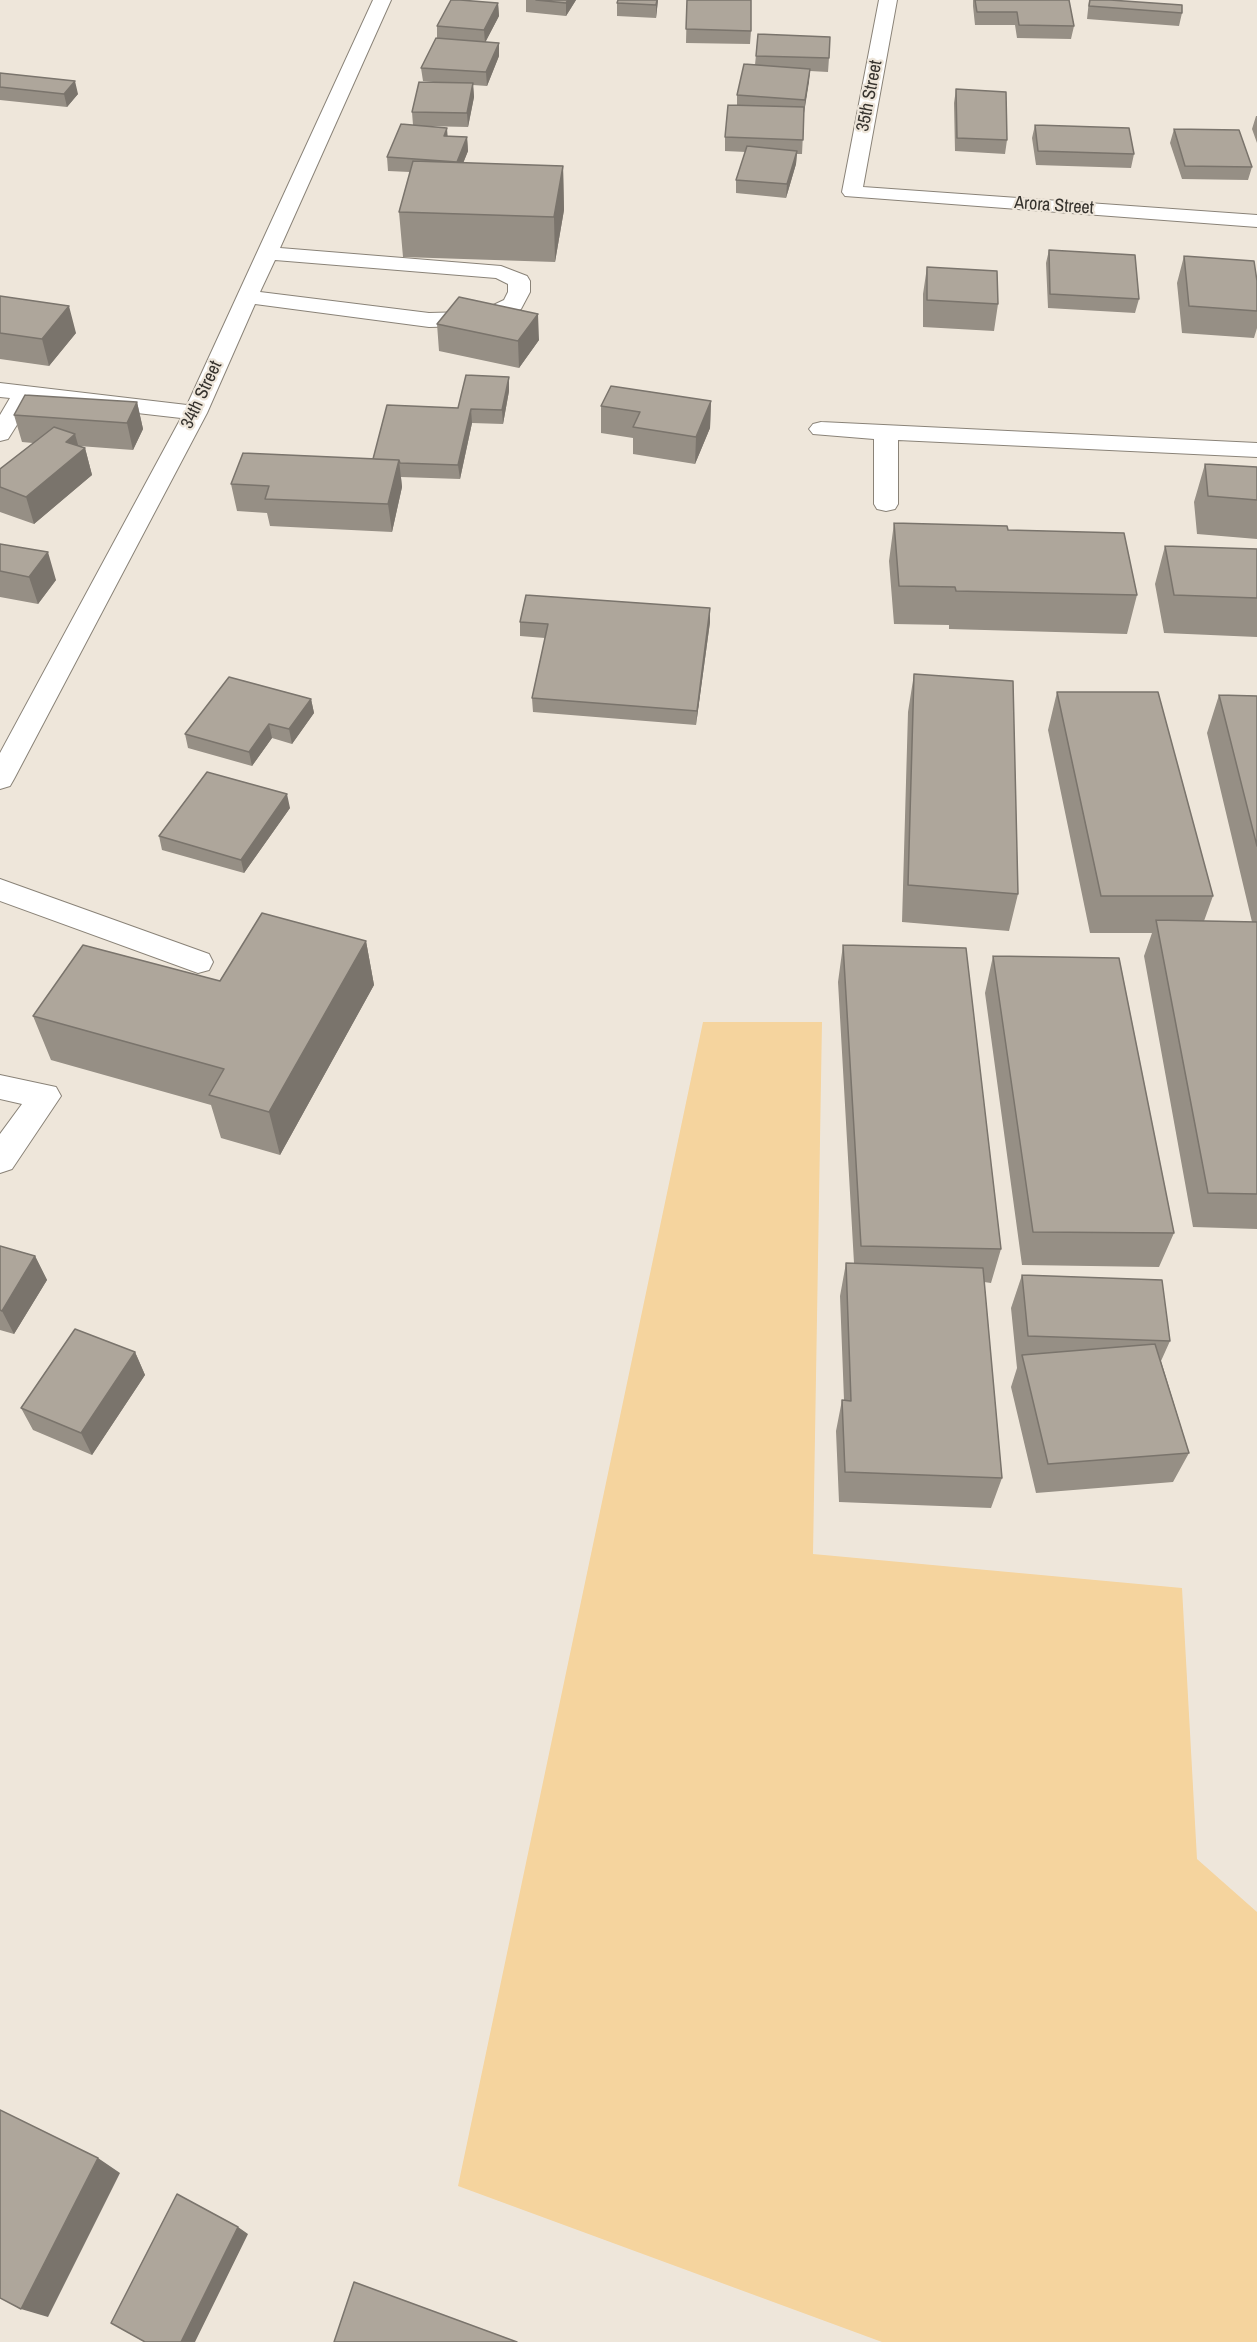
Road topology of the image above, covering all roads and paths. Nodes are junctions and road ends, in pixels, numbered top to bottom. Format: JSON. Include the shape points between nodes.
{"nodes":[{"id":1,"x":382,"y":0,"type":"edge"},
{"id":2,"x":888,"y":0,"type":"edge"},
{"id":3,"x":852,"y":192,"type":"joint"},
{"id":4,"x":1257,"y":221,"type":"edge"},
{"id":5,"x":267,"y":253,"type":"junction"},
{"id":6,"x":247,"y":297,"type":"junction"},
{"id":7,"x":0,"y":390,"type":"edge"},
{"id":8,"x":25,"y":393,"type":"junction"},
{"id":9,"x":195,"y":413,"type":"junction"},
{"id":10,"x":821,"y":429,"type":"dead end"},
{"id":11,"x":886,"y":432,"type":"junction"},
{"id":12,"x":0,"y":434,"type":"edge"},
{"id":13,"x":1257,"y":450,"type":"edge"},
{"id":14,"x":886,"y":504,"type":"dead end"},
{"id":15,"x":0,"y":779,"type":"edge"},
{"id":16,"x":0,"y":891,"type":"edge"},
{"id":17,"x":198,"y":962,"type":"dead end"},
{"id":18,"x":0,"y":1087,"type":"edge"},
{"id":19,"x":0,"y":1160,"type":"edge"}],
"edges":[{"from":1,"to":5,"type":"street","name":"34th Street"},
{"from":2,"to":3,"type":"street","name":"35th Street"},
{"from":3,"to":4,"type":"street","name":"Arora Street"},
{"from":5,"to":6,"type":"street","name":"34th Street"},
{"from":5,"to":6,"type":"street","via":[[501,272],[519,281],[519,292],[513,304],[491,314],[429,320]]},
{"from":6,"to":9,"type":"street","name":"34th Street"},
{"from":7,"to":8,"type":"street"},
{"from":8,"to":9,"type":"street"},
{"from":8,"to":12,"type":"street"},
{"from":9,"to":15,"type":"street","name":"34th Street"},
{"from":10,"to":11,"type":"street"},
{"from":11,"to":13,"type":"street"},
{"from":11,"to":14,"type":"street"},
{"from":16,"to":17,"type":"street"},
{"from":18,"to":19,"type":"street","via":[[45,1096]]}]}
